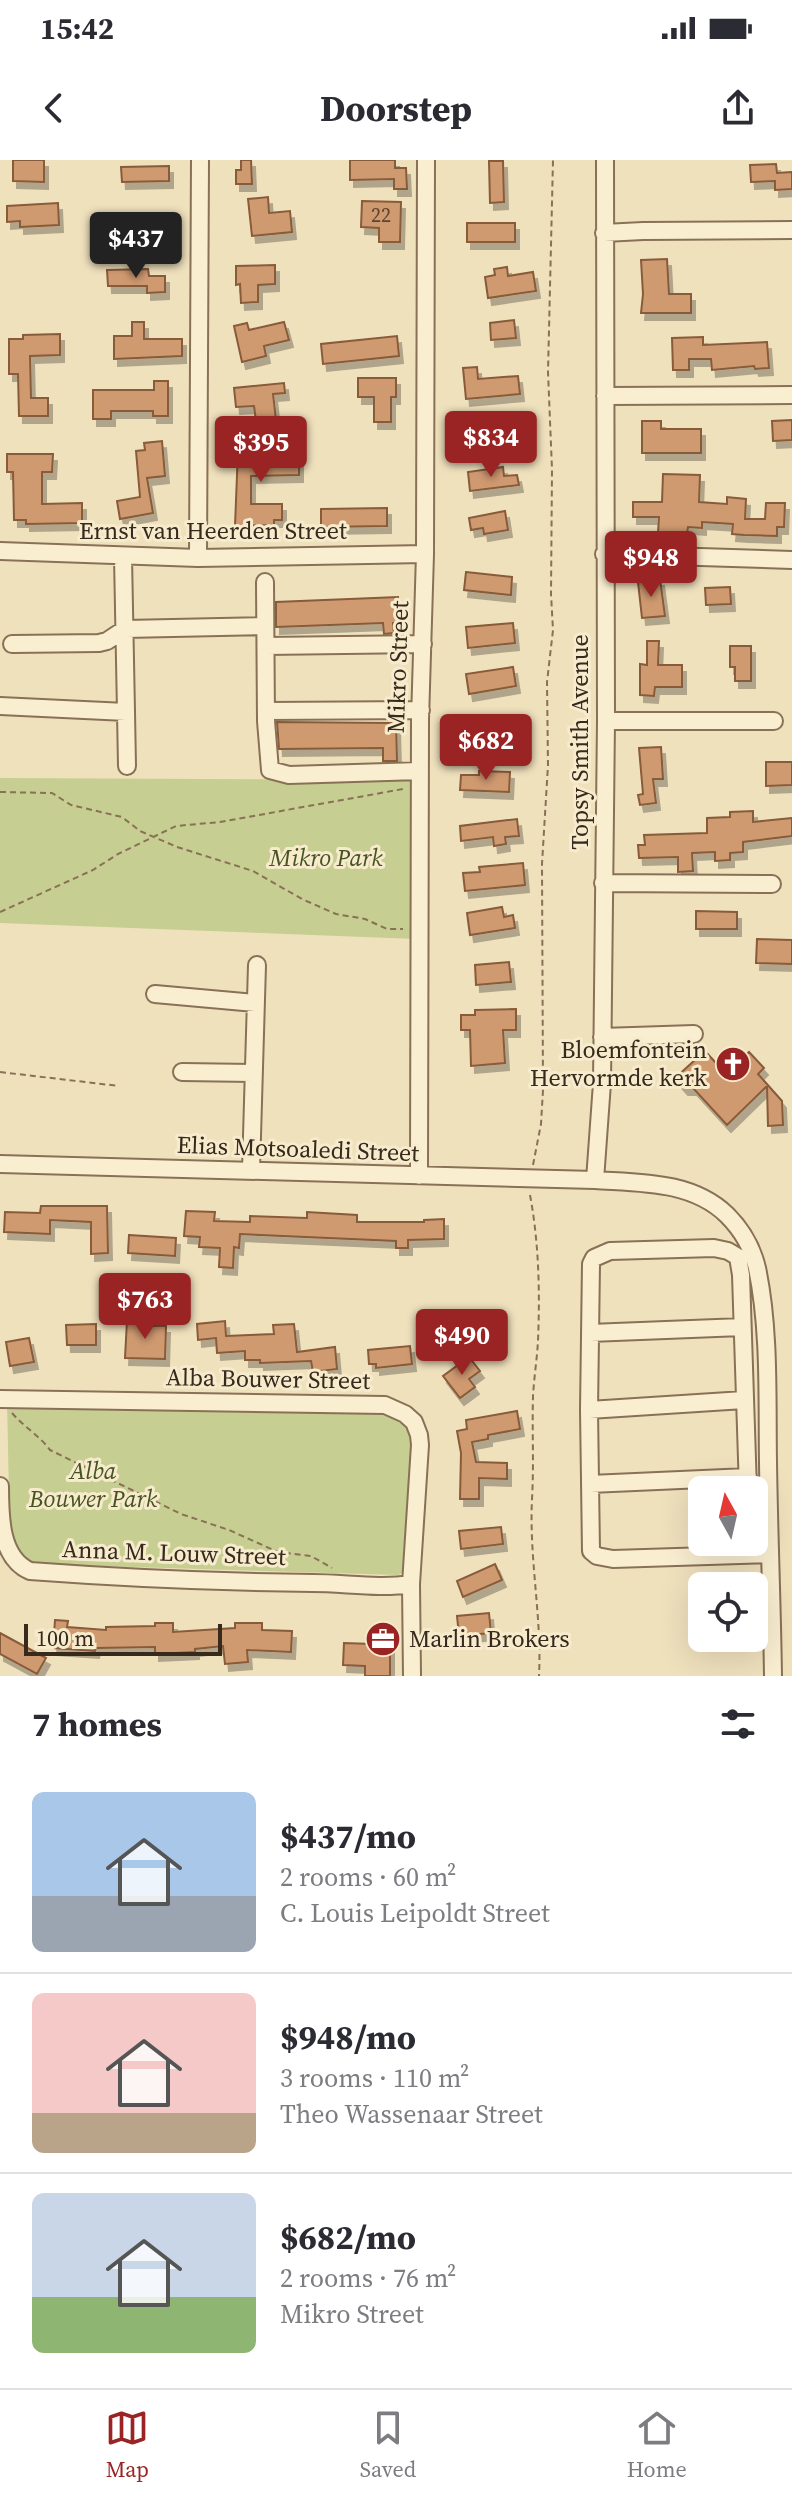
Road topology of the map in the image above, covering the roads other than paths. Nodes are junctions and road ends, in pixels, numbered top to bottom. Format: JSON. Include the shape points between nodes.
{"nodes":[{"id":1,"x":200,"y":160,"type":"edge"},
{"id":2,"x":426,"y":160,"type":"edge"},
{"id":3,"x":605,"y":160,"type":"edge"},
{"id":4,"x":792,"y":230,"type":"edge"},
{"id":5,"x":604,"y":233,"type":"junction"},
{"id":6,"x":792,"y":395,"type":"edge"},
{"id":7,"x":605,"y":396,"type":"junction"},
{"id":8,"x":0,"y":551,"type":"edge"},
{"id":9,"x":425,"y":554,"type":"junction"},
{"id":10,"x":604,"y":554,"type":"junction"},
{"id":11,"x":123,"y":557,"type":"junction"},
{"id":12,"x":198,"y":558,"type":"junction"},
{"id":13,"x":792,"y":560,"type":"edge"},
{"id":14,"x":265,"y":582,"type":"dead end"},
{"id":15,"x":265,"y":626,"type":"junction"},
{"id":16,"x":125,"y":629,"type":"junction"},
{"id":17,"x":12,"y":644,"type":"dead end"},
{"id":18,"x":423,"y":644,"type":"junction"},
{"id":19,"x":266,"y":646,"type":"junction"},
{"id":20,"x":0,"y":706,"type":"edge"},
{"id":21,"x":421,"y":710,"type":"junction"},
{"id":22,"x":266,"y":711,"type":"junction"},
{"id":23,"x":126,"y":712,"type":"junction"},
{"id":24,"x":606,"y":721,"type":"junction"},
{"id":25,"x":774,"y":721,"type":"dead end"},
{"id":26,"x":127,"y":766,"type":"dead end"},
{"id":27,"x":420,"y":778,"type":"junction"},
{"id":28,"x":603,"y":883,"type":"junction"},
{"id":29,"x":772,"y":884,"type":"dead end"},
{"id":30,"x":257,"y":965,"type":"dead end"},
{"id":31,"x":155,"y":994,"type":"dead end"},
{"id":32,"x":255,"y":1003,"type":"junction"},
{"id":33,"x":694,"y":1034,"type":"dead end"},
{"id":34,"x":602,"y":1037,"type":"junction"},
{"id":35,"x":182,"y":1072,"type":"dead end"},
{"id":36,"x":253,"y":1073,"type":"junction"},
{"id":37,"x":0,"y":1164,"type":"edge"},
{"id":38,"x":251,"y":1170,"type":"junction"},
{"id":39,"x":419,"y":1176,"type":"junction"},
{"id":40,"x":595,"y":1180,"type":"junction"},
{"id":41,"x":742,"y":1327,"type":"junction"},
{"id":42,"x":590,"y":1333,"type":"junction"},
{"id":43,"x":744,"y":1400,"type":"junction"},
{"id":44,"x":4,"y":1404,"type":"edge"},
{"id":45,"x":589,"y":1410,"type":"junction"},
{"id":46,"x":748,"y":1476,"type":"edge"},
{"id":47,"x":688,"y":1483,"type":"edge"},
{"id":48,"x":590,"y":1484,"type":"junction"},
{"id":49,"x":0,"y":1486,"type":"edge"},
{"id":50,"x":688,"y":1552,"type":"edge"},
{"id":51,"x":769,"y":1554,"type":"joint"},
{"id":52,"x":411,"y":1584,"type":"junction"},
{"id":53,"x":412,"y":1676,"type":"edge"},
{"id":54,"x":773,"y":1676,"type":"edge"}],
"edges":[{"from":1,"to":12,"type":"street"},
{"from":2,"to":9,"type":"street","name":"Mikro Street"},
{"from":3,"to":5,"type":"street","name":"Topsy Smith Avenue"},
{"from":4,"to":5,"type":"street"},
{"from":5,"to":7,"type":"street","name":"Topsy Smith Avenue"},
{"from":6,"to":7,"type":"street"},
{"from":7,"to":10,"type":"street","name":"Topsy Smith Avenue"},
{"from":8,"to":11,"type":"street","name":"Ernst van Heerden Street"},
{"from":9,"to":12,"type":"street","name":"Ernst van Heerden Street"},
{"from":9,"to":18,"type":"street","name":"Mikro Street"},
{"from":10,"to":13,"type":"street"},
{"from":10,"to":24,"type":"street","name":"Topsy Smith Avenue"},
{"from":11,"to":12,"type":"street","name":"Ernst van Heerden Street"},
{"from":11,"to":16,"type":"street"},
{"from":14,"to":15,"type":"street"},
{"from":15,"to":16,"type":"street"},
{"from":15,"to":19,"type":"street"},
{"from":16,"to":17,"type":"street","via":[[99,643]]},
{"from":16,"to":23,"type":"street"},
{"from":18,"to":19,"type":"street"},
{"from":18,"to":21,"type":"street","name":"Mikro Street"},
{"from":19,"to":22,"type":"street"},
{"from":20,"to":23,"type":"street"},
{"from":21,"to":22,"type":"street"},
{"from":21,"to":27,"type":"street","name":"Mikro Street"},
{"from":22,"to":27,"type":"street","via":[[272,772]]},
{"from":23,"to":26,"type":"street"},
{"from":24,"to":25,"type":"street"},
{"from":24,"to":28,"type":"street","name":"Topsy Smith Avenue"},
{"from":27,"to":39,"type":"street","name":"Mikro Street"},
{"from":28,"to":29,"type":"street"},
{"from":28,"to":34,"type":"street","name":"Topsy Smith Avenue"},
{"from":30,"to":32,"type":"street"},
{"from":31,"to":32,"type":"street"},
{"from":32,"to":36,"type":"street"},
{"from":33,"to":34,"type":"street"},
{"from":34,"to":40,"type":"street","name":"Topsy Smith Avenue"},
{"from":35,"to":36,"type":"street"},
{"from":36,"to":38,"type":"street"},
{"from":37,"to":38,"type":"street","name":"Elias Motsoaledi Street"},
{"from":38,"to":39,"type":"street","name":"Elias Motsoaledi Street"},
{"from":39,"to":40,"type":"street","name":"Elias Motsoaledi Street"},
{"from":40,"to":51,"type":"street","name":"Elias Motsoaledi Street","via":[[666,1185],[701,1196],[729,1216],[751,1247],[765,1336]]},
{"from":41,"to":42,"type":"street"},
{"from":41,"to":42,"type":"street","via":[[740,1263],[735,1254],[714,1248],[610,1251],[591,1264]]},
{"from":41,"to":43,"type":"street"},
{"from":42,"to":45,"type":"street"},
{"from":43,"to":45,"type":"street"},
{"from":43,"to":46,"type":"street"},
{"from":44,"to":52,"type":"street","name":"Alba Bouwer Street","via":[[325,1403],[396,1409],[414,1422],[419,1435]]},
{"from":45,"to":48,"type":"street"},
{"from":47,"to":48,"type":"street"},
{"from":48,"to":50,"type":"street","via":[[589,1541],[594,1554],[613,1559]]},
{"from":49,"to":52,"type":"street","name":"Anna M. Louw Street","via":[[6,1546],[30,1571],[218,1582]]},
{"from":51,"to":54,"type":"street","name":"Elias Motsoaledi Street"},
{"from":52,"to":53,"type":"street","name":"Alba Bouwer Street"}]}
